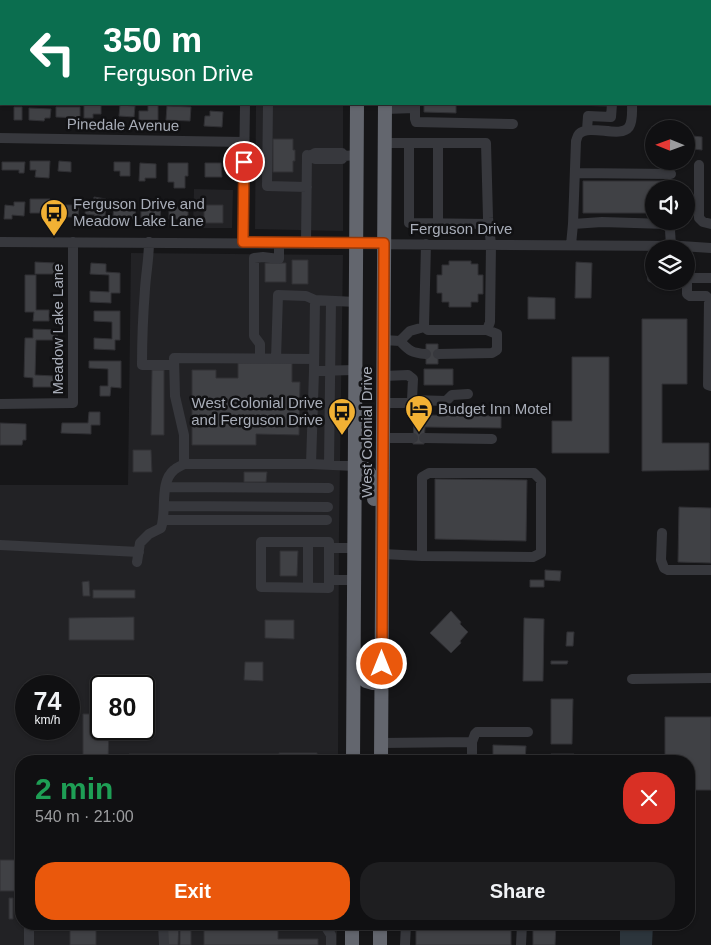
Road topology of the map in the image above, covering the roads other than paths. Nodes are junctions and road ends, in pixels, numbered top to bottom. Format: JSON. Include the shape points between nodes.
{"nodes":[{"id":1,"x":245,"y":105,"type":"edge"},
{"id":2,"x":268,"y":105,"type":"edge"},
{"id":3,"x":357,"y":105,"type":"edge"},
{"id":4,"x":612,"y":105,"type":"edge"},
{"id":5,"x":632,"y":105,"type":"edge"},
{"id":6,"x":385,"y":106,"type":"edge"},
{"id":7,"x":415,"y":106,"type":"edge"},
{"id":8,"x":513,"y":124,"type":"dead end"},
{"id":9,"x":587,"y":130,"type":"junction"},
{"id":10,"x":0,"y":138,"type":"edge"},
{"id":11,"x":244,"y":142,"type":"junction"},
{"id":12,"x":385,"y":143,"type":"junction"},
{"id":13,"x":409,"y":143,"type":"junction"},
{"id":14,"x":438,"y":143,"type":"junction"},
{"id":15,"x":350,"y":156,"type":"junction"},
{"id":16,"x":699,"y":165,"type":"dead end"},
{"id":17,"x":575,"y":173,"type":"junction"},
{"id":18,"x":671,"y":174,"type":"dead end"},
{"id":19,"x":307,"y":187,"type":"junction"},
{"id":20,"x":438,"y":224,"type":"junction"},
{"id":21,"x":489,"y":224,"type":"junction"},
{"id":22,"x":573,"y":224,"type":"junction"},
{"id":23,"x":711,"y":224,"type":"edge"},
{"id":24,"x":671,"y":240,"type":"edge"},
{"id":25,"x":0,"y":242,"type":"edge"},
{"id":26,"x":73,"y":242,"type":"junction"},
{"id":27,"x":149,"y":242,"type":"junction"},
{"id":28,"x":243,"y":242,"type":"junction"},
{"id":29,"x":279,"y":243,"type":"junction"},
{"id":30,"x":306,"y":243,"type":"junction"},
{"id":31,"x":384,"y":243,"type":"junction"},
{"id":32,"x":356,"y":244,"type":"junction"},
{"id":33,"x":426,"y":244,"type":"junction"},
{"id":34,"x":491,"y":244,"type":"junction"},
{"id":35,"x":572,"y":245,"type":"junction"},
{"id":36,"x":645,"y":246,"type":"edge"},
{"id":37,"x":695,"y":247,"type":"edge"},
{"id":38,"x":711,"y":248,"type":"edge"},
{"id":39,"x":695,"y":278,"type":"edge"},
{"id":40,"x":711,"y":278,"type":"edge"},
{"id":41,"x":687,"y":290,"type":"edge"},
{"id":42,"x":315,"y":300,"type":"junction"},
{"id":43,"x":331,"y":301,"type":"junction"},
{"id":44,"x":356,"y":302,"type":"junction"},
{"id":45,"x":424,"y":327,"type":"junction"},
{"id":46,"x":487,"y":330,"type":"junction"},
{"id":47,"x":384,"y":340,"type":"junction"},
{"id":48,"x":400,"y":341,"type":"junction"},
{"id":49,"x":426,"y":354,"type":"dead end"},
{"id":50,"x":438,"y":354,"type":"dead end"},
{"id":51,"x":260,"y":358,"type":"junction"},
{"id":52,"x":276,"y":359,"type":"junction"},
{"id":53,"x":314,"y":359,"type":"junction"},
{"id":54,"x":174,"y":365,"type":"junction"},
{"id":55,"x":355,"y":370,"type":"junction"},
{"id":56,"x":314,"y":371,"type":"junction"},
{"id":57,"x":330,"y":371,"type":"junction"},
{"id":58,"x":384,"y":376,"type":"junction"},
{"id":59,"x":711,"y":386,"type":"edge"},
{"id":60,"x":468,"y":394,"type":"dead end"},
{"id":61,"x":412,"y":400,"type":"junction"},
{"id":62,"x":384,"y":403,"type":"junction"},
{"id":63,"x":0,"y":404,"type":"edge"},
{"id":64,"x":383,"y":438,"type":"junction"},
{"id":65,"x":413,"y":438,"type":"dead end"},
{"id":66,"x":424,"y":438,"type":"dead end"},
{"id":67,"x":492,"y":439,"type":"dead end"},
{"id":68,"x":184,"y":464,"type":"junction"},
{"id":69,"x":310,"y":464,"type":"junction"},
{"id":70,"x":329,"y":466,"type":"junction"},
{"id":71,"x":355,"y":466,"type":"junction"},
{"id":72,"x":166,"y":487,"type":"junction"},
{"id":73,"x":329,"y":488,"type":"dead end"},
{"id":74,"x":164,"y":506,"type":"junction"},
{"id":75,"x":328,"y":507,"type":"dead end"},
{"id":76,"x":163,"y":520,"type":"junction"},
{"id":77,"x":328,"y":520,"type":"dead end"},
{"id":78,"x":662,"y":533,"type":"dead end"},
{"id":79,"x":308,"y":542,"type":"junction"},
{"id":80,"x":0,"y":545,"type":"edge"},
{"id":81,"x":329,"y":548,"type":"junction"},
{"id":82,"x":354,"y":548,"type":"junction"},
{"id":83,"x":382,"y":554,"type":"junction"},
{"id":84,"x":422,"y":556,"type":"junction"},
{"id":85,"x":711,"y":570,"type":"edge"},
{"id":86,"x":329,"y":580,"type":"junction"},
{"id":87,"x":354,"y":580,"type":"junction"},
{"id":88,"x":308,"y":588,"type":"junction"},
{"id":89,"x":354,"y":594,"type":"junction"},
{"id":90,"x":711,"y":678,"type":"edge"},
{"id":91,"x":632,"y":679,"type":"dead end"},
{"id":92,"x":382,"y":683,"type":"junction"},
{"id":93,"x":528,"y":732,"type":"dead end"},
{"id":94,"x":472,"y":742,"type":"junction"},
{"id":95,"x":381,"y":743,"type":"junction"},
{"id":96,"x":353,"y":755,"type":"edge"},
{"id":97,"x":381,"y":755,"type":"edge"},
{"id":98,"x":472,"y":755,"type":"edge"},
{"id":99,"x":29,"y":930,"type":"edge"},
{"id":100,"x":163,"y":930,"type":"edge"},
{"id":101,"x":328,"y":930,"type":"edge"},
{"id":102,"x":352,"y":930,"type":"edge"},
{"id":103,"x":380,"y":930,"type":"edge"},
{"id":104,"x":406,"y":930,"type":"edge"},
{"id":105,"x":522,"y":930,"type":"edge"},
{"id":106,"x":29,"y":945,"type":"edge"},
{"id":107,"x":164,"y":945,"type":"edge"},
{"id":108,"x":331,"y":945,"type":"edge"},
{"id":109,"x":352,"y":945,"type":"edge"},
{"id":110,"x":380,"y":945,"type":"edge"},
{"id":111,"x":405,"y":945,"type":"edge"},
{"id":112,"x":522,"y":945,"type":"edge"}],
"edges":[{"from":1,"to":11,"type":"street"},
{"from":2,"to":19,"type":"street","via":[[267,186]]},
{"from":3,"to":15,"type":"highway","name":"West Colonial Drive"},
{"from":4,"to":9,"type":"street","via":[[611,117],[588,116]]},
{"from":5,"to":9,"type":"street","via":[[629,127],[623,131]]},
{"from":6,"to":7,"type":"street"},
{"from":6,"to":12,"type":"highway","name":"West Colonial Drive"},
{"from":7,"to":8,"type":"street","via":[[416,122]]},
{"from":9,"to":17,"type":"street","via":[[579,134],[576,141]]},
{"from":10,"to":11,"type":"street","name":"Pinedale Avenue"},
{"from":11,"to":28,"type":"street"},
{"from":12,"to":13,"type":"street"},
{"from":12,"to":31,"type":"highway","name":"West Colonial Drive"},
{"from":13,"to":14,"type":"street"},
{"from":13,"to":20,"type":"street","via":[[409,223]]},
{"from":14,"to":20,"type":"street"},
{"from":14,"to":21,"type":"street","via":[[486,143]]},
{"from":15,"to":19,"type":"street","via":[[342,153],[307,155]]},
{"from":15,"to":32,"type":"highway","name":"West Colonial Drive"},
{"from":16,"to":23,"type":"street","via":[[699,218]]},
{"from":17,"to":18,"type":"street"},
{"from":17,"to":22,"type":"street"},
{"from":19,"to":30,"type":"street"},
{"from":20,"to":21,"type":"street"},
{"from":21,"to":34,"type":"street"},
{"from":22,"to":24,"type":"street","via":[[667,224]]},
{"from":22,"to":35,"type":"street"},
{"from":25,"to":26,"type":"street","name":"Ferguson Drive"},
{"from":26,"to":27,"type":"street","name":"Ferguson Drive"},
{"from":26,"to":63,"type":"street","name":"Meadow Lake Lane","via":[[73,403]]},
{"from":27,"to":28,"type":"street","name":"Ferguson Drive"},
{"from":27,"to":54,"type":"street","via":[[142,365]]},
{"from":28,"to":29,"type":"street","name":"Ferguson Drive"},
{"from":29,"to":30,"type":"street","name":"Ferguson Drive"},
{"from":29,"to":51,"type":"street","via":[[279,259],[254,258],[254,336],[260,344]]},
{"from":30,"to":32,"type":"street","name":"Ferguson Drive"},
{"from":31,"to":32,"type":"street","name":"Ferguson Drive"},
{"from":31,"to":33,"type":"street","name":"Ferguson Drive"},
{"from":31,"to":47,"type":"highway","name":"West Colonial Drive"},
{"from":32,"to":44,"type":"highway","name":"West Colonial Drive"},
{"from":33,"to":34,"type":"street","name":"Ferguson Drive"},
{"from":33,"to":45,"type":"street"},
{"from":34,"to":35,"type":"street","name":"Ferguson Drive"},
{"from":34,"to":46,"type":"street","via":[[490,322]]},
{"from":35,"to":36,"type":"street","name":"Ferguson Drive"},
{"from":37,"to":38,"type":"street","name":"Ferguson Drive"},
{"from":39,"to":40,"type":"street"},
{"from":41,"to":59,"type":"street","via":[[690,296],[709,299],[708,385]]},
{"from":42,"to":43,"type":"street"},
{"from":42,"to":52,"type":"street","via":[[306,296],[278,295]]},
{"from":42,"to":53,"type":"street"},
{"from":43,"to":44,"type":"street"},
{"from":43,"to":57,"type":"street"},
{"from":44,"to":55,"type":"highway","name":"West Colonial Drive"},
{"from":45,"to":46,"type":"street","via":[[428,330]]},
{"from":45,"to":48,"type":"street","via":[[410,331]]},
{"from":46,"to":50,"type":"street","via":[[497,334],[497,350],[492,353]]},
{"from":47,"to":48,"type":"street"},
{"from":47,"to":58,"type":"highway","name":"West Colonial Drive"},
{"from":48,"to":49,"type":"street","via":[[414,353]]},
{"from":51,"to":52,"type":"street"},
{"from":51,"to":54,"type":"street","via":[[174,358]]},
{"from":52,"to":53,"type":"street"},
{"from":53,"to":56,"type":"street"},
{"from":54,"to":68,"type":"street","via":[[175,396],[184,435]]},
{"from":55,"to":57,"type":"street"},
{"from":55,"to":71,"type":"highway","name":"West Colonial Drive"},
{"from":56,"to":57,"type":"street"},
{"from":56,"to":69,"type":"street"},
{"from":57,"to":70,"type":"street"},
{"from":58,"to":61,"type":"street","via":[[408,375],[413,378]]},
{"from":58,"to":62,"type":"highway","name":"West Colonial Drive"},
{"from":60,"to":61,"type":"street","via":[[452,395],[446,401]]},
{"from":61,"to":62,"type":"street","via":[[411,403]]},
{"from":62,"to":64,"type":"highway","name":"West Colonial Drive"},
{"from":64,"to":65,"type":"street"},
{"from":64,"to":83,"type":"highway","name":"West Colonial Drive"},
{"from":66,"to":67,"type":"street"},
{"from":68,"to":69,"type":"street"},
{"from":68,"to":72,"type":"street","via":[[172,470]]},
{"from":69,"to":70,"type":"street"},
{"from":70,"to":71,"type":"street"},
{"from":71,"to":82,"type":"highway","name":"West Colonial Drive"},
{"from":71,"to":83,"type":"highway","via":[[366,469],[374,482],[373,544]]},
{"from":72,"to":73,"type":"street"},
{"from":72,"to":74,"type":"street"},
{"from":74,"to":75,"type":"street"},
{"from":74,"to":76,"type":"street"},
{"from":76,"to":77,"type":"street"},
{"from":76,"to":80,"type":"street","via":[[161,528],[148,534],[140,543],[138,557]]},
{"from":78,"to":85,"type":"street","via":[[661,560],[664,568]]},
{"from":79,"to":81,"type":"street","via":[[329,542]]},
{"from":79,"to":88,"type":"street"},
{"from":79,"to":88,"type":"street","via":[[261,542],[261,587]]},
{"from":81,"to":82,"type":"street"},
{"from":81,"to":86,"type":"street"},
{"from":82,"to":87,"type":"highway","name":"West Colonial Drive"},
{"from":83,"to":84,"type":"street"},
{"from":83,"to":92,"type":"highway","name":"West Colonial Drive"},
{"from":84,"to":84,"type":"street","via":[[534,557],[541,552],[541,480],[534,473],[429,473],[422,477]]},
{"from":86,"to":87,"type":"street"},
{"from":86,"to":88,"type":"street","via":[[329,588]]},
{"from":87,"to":89,"type":"highway","name":"West Colonial Drive"},
{"from":89,"to":92,"type":"highway","via":[[360,604],[362,675],[366,681]]},
{"from":89,"to":96,"type":"highway","name":"West Colonial Drive"},
{"from":90,"to":91,"type":"street"},
{"from":92,"to":95,"type":"highway","name":"West Colonial Drive"},
{"from":93,"to":94,"type":"street","via":[[477,732]]},
{"from":94,"to":95,"type":"street"},
{"from":94,"to":98,"type":"street"},
{"from":95,"to":97,"type":"highway","name":"West Colonial Drive"},
{"from":99,"to":106,"type":"street"},
{"from":100,"to":107,"type":"street"},
{"from":101,"to":108,"type":"street"},
{"from":102,"to":109,"type":"highway"},
{"from":103,"to":110,"type":"highway"},
{"from":104,"to":111,"type":"street"},
{"from":105,"to":112,"type":"street"}]}
